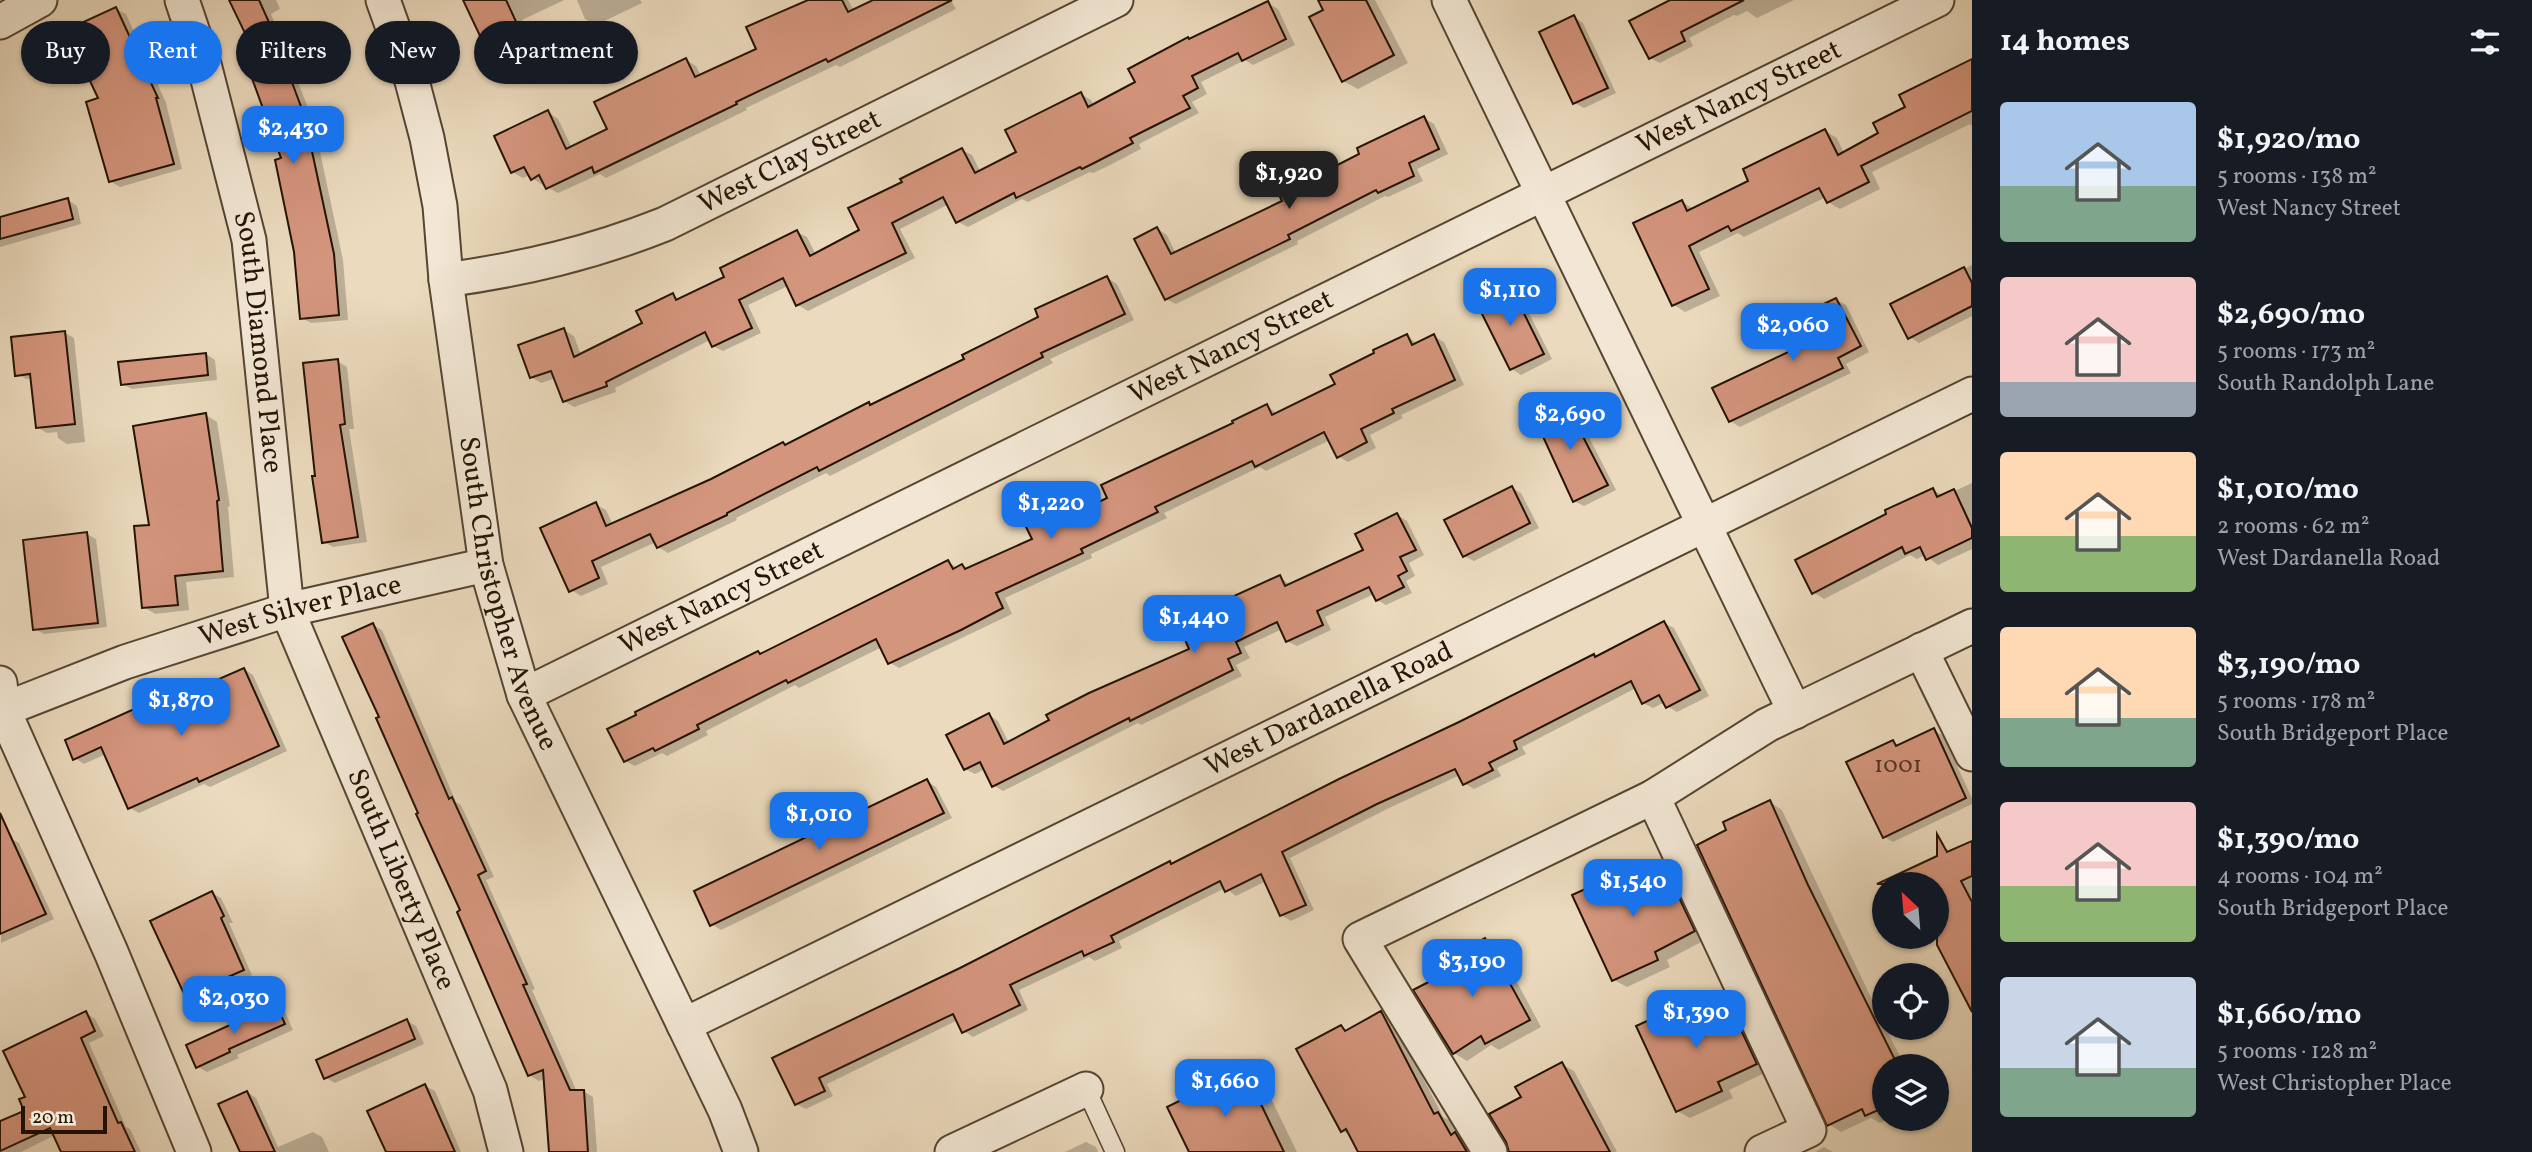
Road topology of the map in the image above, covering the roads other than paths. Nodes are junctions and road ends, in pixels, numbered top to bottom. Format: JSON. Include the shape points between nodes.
{"nodes":[{"id":1,"x":40,"y":0,"type":"edge"},
{"id":2,"x":183,"y":0,"type":"edge"},
{"id":3,"x":383,"y":0,"type":"edge"},
{"id":4,"x":1116,"y":0,"type":"edge"},
{"id":5,"x":1449,"y":0,"type":"edge"},
{"id":6,"x":1937,"y":0,"type":"edge"},
{"id":7,"x":0,"y":22,"type":"edge"},
{"id":8,"x":1543,"y":194,"type":"junction"},
{"id":9,"x":446,"y":281,"type":"junction"},
{"id":10,"x":1972,"y":394,"type":"edge"},
{"id":11,"x":1705,"y":525,"type":"junction"},
{"id":12,"x":486,"y":565,"type":"junction"},
{"id":13,"x":287,"y":610,"type":"junction"},
{"id":14,"x":1972,"y":626,"type":"edge"},
{"id":15,"x":1921,"y":650,"type":"junction"},
{"id":16,"x":524,"y":695,"type":"junction"},
{"id":17,"x":1,"y":701,"type":"edge"},
{"id":18,"x":1795,"y":712,"type":"junction"},
{"id":19,"x":1972,"y":754,"type":"edge"},
{"id":20,"x":1653,"y":797,"type":"junction"},
{"id":21,"x":684,"y":1025,"type":"junction"},
{"id":22,"x":1086,"y":1089,"type":"joint"},
{"id":23,"x":996,"y":1143,"type":"edge"},
{"id":24,"x":194,"y":1152,"type":"edge"},
{"id":25,"x":506,"y":1152,"type":"edge"},
{"id":26,"x":741,"y":1152,"type":"edge"},
{"id":27,"x":952,"y":1152,"type":"edge"},
{"id":28,"x":1115,"y":1152,"type":"edge"},
{"id":29,"x":1490,"y":1152,"type":"edge"},
{"id":30,"x":1762,"y":1152,"type":"edge"}],
"edges":[{"from":1,"to":7,"type":"street"},
{"from":2,"to":13,"type":"street","name":"South Diamond Place","via":[[249,240]]},
{"from":3,"to":9,"type":"street","name":"South Christopher Avenue","via":[[427,138],[440,206]]},
{"from":4,"to":9,"type":"street","name":"West Clay Street","via":[[665,224],[563,259]]},
{"from":5,"to":8,"type":"street"},
{"from":6,"to":8,"type":"street","name":"West Nancy Street"},
{"from":8,"to":11,"type":"street"},
{"from":8,"to":16,"type":"street","name":"West Nancy Street"},
{"from":9,"to":12,"type":"street","name":"South Christopher Avenue"},
{"from":10,"to":11,"type":"street","name":"West Dardanella Road"},
{"from":11,"to":18,"type":"street"},
{"from":11,"to":21,"type":"street","name":"West Dardanella Road"},
{"from":12,"to":13,"type":"street","name":"West Silver Place"},
{"from":12,"to":16,"type":"street","name":"South Christopher Avenue"},
{"from":13,"to":17,"type":"street","name":"West Silver Place"},
{"from":13,"to":25,"type":"street","name":"South Liberty Place","via":[[490,1090]]},
{"from":14,"to":15,"type":"street"},
{"from":15,"to":18,"type":"street"},
{"from":15,"to":19,"type":"street"},
{"from":16,"to":21,"type":"street","name":"South Christopher Avenue"},
{"from":17,"to":24,"type":"street"},
{"from":18,"to":20,"type":"street"},
{"from":20,"to":29,"type":"street","via":[[1360,939]]},
{"from":20,"to":30,"type":"street","via":[[1809,1130]]},
{"from":21,"to":26,"type":"street","name":"South Christopher Avenue"},
{"from":22,"to":23,"type":"street"},
{"from":22,"to":28,"type":"lane"},
{"from":23,"to":27,"type":"street"}]}
